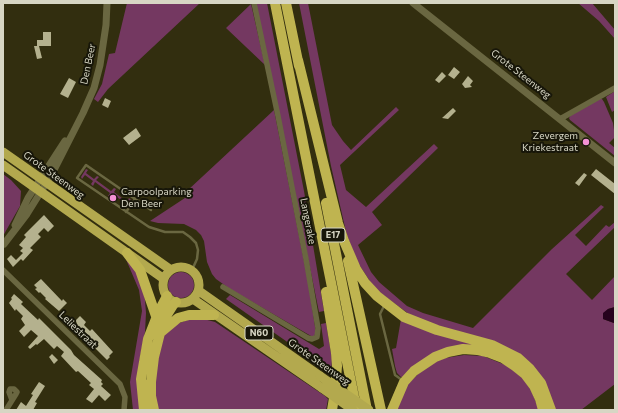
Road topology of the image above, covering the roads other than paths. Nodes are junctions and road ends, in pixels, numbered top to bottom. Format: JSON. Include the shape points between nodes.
{"nodes":[{"id":1,"x":107,"y":3,"type":"edge"},
{"id":2,"x":254,"y":3,"type":"edge"},
{"id":3,"x":275,"y":3,"type":"edge"},
{"id":4,"x":286,"y":3,"type":"edge"},
{"id":5,"x":413,"y":3,"type":"edge"},
{"id":6,"x":298,"y":60,"type":"junction"},
{"id":7,"x":615,"y":88,"type":"edge"},
{"id":8,"x":560,"y":119,"type":"junction"},
{"id":9,"x":3,"y":152,"type":"edge"},
{"id":10,"x":615,"y":163,"type":"edge"},
{"id":11,"x":3,"y":165,"type":"edge"},
{"id":12,"x":43,"y":180,"type":"junction"},
{"id":13,"x":37,"y":190,"type":"junction"},
{"id":14,"x":135,"y":199,"type":"junction"},
{"id":15,"x":151,"y":210,"type":"dead end"},
{"id":16,"x":126,"y":212,"type":"junction"},
{"id":17,"x":344,"y":241,"type":"junction"},
{"id":18,"x":4,"y":245,"type":"edge"},
{"id":19,"x":325,"y":252,"type":"junction"},
{"id":20,"x":127,"y":253,"type":"junction"},
{"id":21,"x":3,"y":270,"type":"edge"},
{"id":22,"x":171,"y":270,"type":"junction"},
{"id":23,"x":192,"y":270,"type":"junction"},
{"id":24,"x":164,"y":279,"type":"junction"},
{"id":25,"x":224,"y":287,"type":"dead end"},
{"id":26,"x":198,"y":291,"type":"junction"},
{"id":27,"x":167,"y":296,"type":"junction"},
{"id":28,"x":193,"y":299,"type":"junction"},
{"id":29,"x":176,"y":302,"type":"junction"},
{"id":30,"x":385,"y":303,"type":"junction"},
{"id":31,"x":214,"y":315,"type":"junction"},
{"id":32,"x":156,"y":316,"type":"junction"},
{"id":33,"x":160,"y":333,"type":"junction"},
{"id":34,"x":404,"y":382,"type":"junction"},
{"id":35,"x":12,"y":400,"type":"dead end"},
{"id":36,"x":6,"y":410,"type":"edge"},
{"id":37,"x":124,"y":410,"type":"edge"},
{"id":38,"x":144,"y":410,"type":"edge"},
{"id":39,"x":154,"y":410,"type":"edge"},
{"id":40,"x":332,"y":410,"type":"edge"},
{"id":41,"x":353,"y":410,"type":"edge"},
{"id":42,"x":356,"y":410,"type":"edge"},
{"id":43,"x":368,"y":410,"type":"edge"},
{"id":44,"x":381,"y":410,"type":"edge"},
{"id":45,"x":392,"y":410,"type":"edge"},
{"id":46,"x":543,"y":410,"type":"edge"},
{"id":47,"x":551,"y":410,"type":"edge"}],
"edges":[{"from":1,"to":12,"type":"street","name":"Den Beer","via":[[100,65],[94,88],[76,125]]},
{"from":2,"to":25,"type":"street","name":"Langerake","via":[[306,259],[318,328],[317,337],[308,338]]},
{"from":3,"to":19,"type":"highway","number":"E17"},
{"from":4,"to":6,"type":"highway","number":"E17"},
{"from":5,"to":8,"type":"street","name":"Grote Steenweg"},
{"from":6,"to":17,"type":"highway"},
{"from":6,"to":43,"type":"highway","number":"E17"},
{"from":7,"to":8,"type":"street"},
{"from":8,"to":10,"type":"street","name":"Grote Steenweg"},
{"from":9,"to":12,"type":"highway","name":"Grote Steenweg"},
{"from":11,"to":13,"type":"highway","name":"Grote Steenweg"},
{"from":12,"to":13,"type":"street","name":"Den Beer"},
{"from":12,"to":22,"type":"highway","name":"Grote Steenweg"},
{"from":13,"to":18,"type":"street","name":"Den Beer","via":[[27,214]]},
{"from":13,"to":20,"type":"highway","name":"Grote Steenweg"},
{"from":14,"to":15,"type":"lane"},
{"from":14,"to":16,"type":"lane"},
{"from":14,"to":16,"type":"lane","via":[[86,165],[77,178]]},
{"from":16,"to":23,"type":"lane","via":[[153,229],[183,232],[190,236],[198,250]]},
{"from":17,"to":30,"type":"highway","via":[[365,283]]},
{"from":17,"to":44,"type":"highway"},
{"from":19,"to":40,"type":"highway","via":[[323,274],[337,366]]},
{"from":19,"to":42,"type":"highway","number":"E17"},
{"from":20,"to":24,"type":"highway","name":"Grote Steenweg"},
{"from":20,"to":32,"type":"highway","via":[[140,270]]},
{"from":21,"to":37,"type":"street","name":"Leliestraat","via":[[120,384],[125,397]]},
{"from":22,"to":23,"type":"highway","via":[[185,267]]},
{"from":22,"to":24,"type":"highway"},
{"from":23,"to":26,"type":"highway","via":[[199,283]]},
{"from":24,"to":27,"type":"highway"},
{"from":26,"to":28,"type":"highway"},
{"from":26,"to":43,"type":"highway","name":"Grote Steenweg","number":"N60","bridge":true},
{"from":27,"to":29,"type":"highway"},
{"from":27,"to":32,"type":"highway"},
{"from":28,"to":29,"type":"highway","via":[[188,302]]},
{"from":28,"to":31,"type":"highway","name":"Grote Steenweg","number":"N60"},
{"from":29,"to":33,"type":"highway","via":[[163,321]]},
{"from":30,"to":34,"type":"lane","via":[[380,314],[395,375]]},
{"from":30,"to":47,"type":"highway","via":[[418,324],[492,345],[518,358],[541,383]]},
{"from":31,"to":33,"type":"highway","via":[[189,315],[178,318]]},
{"from":31,"to":41,"type":"highway","name":"Grote Steenweg","number":"N60","bridge":true},
{"from":32,"to":38,"type":"highway","via":[[148,339],[141,379]]},
{"from":33,"to":39,"type":"highway","via":[[150,382]]},
{"from":34,"to":45,"type":"highway"},
{"from":34,"to":46,"type":"highway","via":[[414,371],[435,356],[463,349],[477,350],[503,358],[525,374],[534,386]]},
{"from":35,"to":36,"type":"street"}]}
